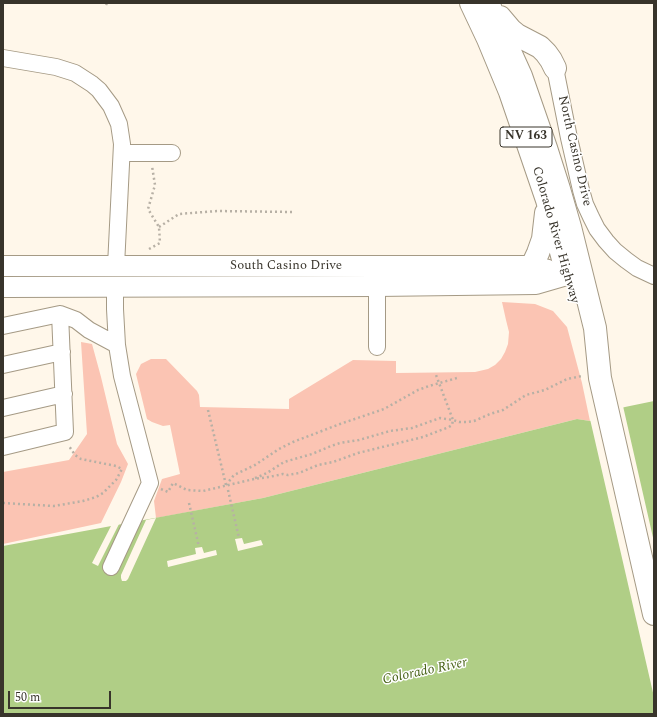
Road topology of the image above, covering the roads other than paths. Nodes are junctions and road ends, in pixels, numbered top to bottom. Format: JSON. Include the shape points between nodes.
{"nodes":[{"id":1,"x":471,"y":3,"type":"edge"},
{"id":2,"x":489,"y":3,"type":"edge"},
{"id":3,"x":3,"y":58,"type":"edge"},
{"id":4,"x":556,"y":68,"type":"junction"},
{"id":5,"x":521,"y":76,"type":"junction"},
{"id":6,"x":122,"y":153,"type":"junction"},
{"id":7,"x":172,"y":154,"type":"dead end"},
{"id":8,"x":547,"y":200,"type":"junction"},
{"id":9,"x":3,"y":266,"type":"edge"},
{"id":10,"x":116,"y":266,"type":"junction"},
{"id":11,"x":532,"y":266,"type":"junction"},
{"id":12,"x":574,"y":275,"type":"junction"},
{"id":13,"x":654,"y":276,"type":"edge"},
{"id":14,"x":377,"y":286,"type":"junction"},
{"id":15,"x":3,"y":287,"type":"edge"},
{"id":16,"x":115,"y":287,"type":"junction"},
{"id":17,"x":60,"y":314,"type":"junction"},
{"id":18,"x":3,"y":326,"type":"edge"},
{"id":19,"x":117,"y":345,"type":"junction"},
{"id":20,"x":377,"y":346,"type":"dead end"},
{"id":21,"x":62,"y":352,"type":"junction"},
{"id":22,"x":3,"y":365,"type":"edge"},
{"id":23,"x":64,"y":394,"type":"junction"},
{"id":24,"x":3,"y":408,"type":"edge"},
{"id":25,"x":3,"y":447,"type":"edge"},
{"id":26,"x":111,"y":567,"type":"dead end"},
{"id":27,"x":654,"y":614,"type":"edge"}],
"edges":[{"from":1,"to":8,"type":"highway","name":"Colorado River Highway","number":"NV 163","via":[[510,92]]},
{"from":2,"to":4,"type":"highway","via":[[511,30],[540,47]]},
{"from":2,"to":5,"type":"highway","name":"Colorado River Highway","number":"NV 163"},
{"from":3,"to":6,"type":"street","via":[[56,67],[80,76],[92,84],[105,98],[119,124]]},
{"from":4,"to":5,"type":"highway","via":[[539,60],[530,61],[525,63]]},
{"from":4,"to":13,"type":"street","name":"North Casino Drive","via":[[569,138],[590,217],[615,251]]},
{"from":5,"to":12,"type":"highway","name":"Colorado River Highway","number":"NV 163","via":[[560,189]]},
{"from":6,"to":7,"type":"street"},
{"from":6,"to":10,"type":"street"},
{"from":8,"to":11,"type":"highway","via":[[543,239]]},
{"from":8,"to":12,"type":"highway","name":"Colorado River Highway","number":"NV 163"},
{"from":9,"to":10,"type":"main road","name":"South Casino Drive"},
{"from":10,"to":11,"type":"main road","name":"South Casino Drive"},
{"from":10,"to":16,"type":"main road"},
{"from":11,"to":12,"type":"main road","name":"South Casino Drive"},
{"from":12,"to":14,"type":"main road","name":"South Casino Drive","via":[[536,284]]},
{"from":12,"to":27,"type":"highway","name":"Colorado River Highway","number":"NV 163","via":[[595,328],[591,377]]},
{"from":14,"to":16,"type":"main road","name":"South Casino Drive"},
{"from":14,"to":20,"type":"street"},
{"from":15,"to":16,"type":"main road","name":"South Casino Drive"},
{"from":16,"to":19,"type":"street"},
{"from":17,"to":18,"type":"street"},
{"from":17,"to":19,"type":"street","via":[[76,320]]},
{"from":17,"to":21,"type":"street"},
{"from":19,"to":26,"type":"street","via":[[122,376],[150,483]]},
{"from":21,"to":22,"type":"street"},
{"from":21,"to":23,"type":"street"},
{"from":23,"to":24,"type":"street"},
{"from":23,"to":25,"type":"street","via":[[66,432]]}]}
